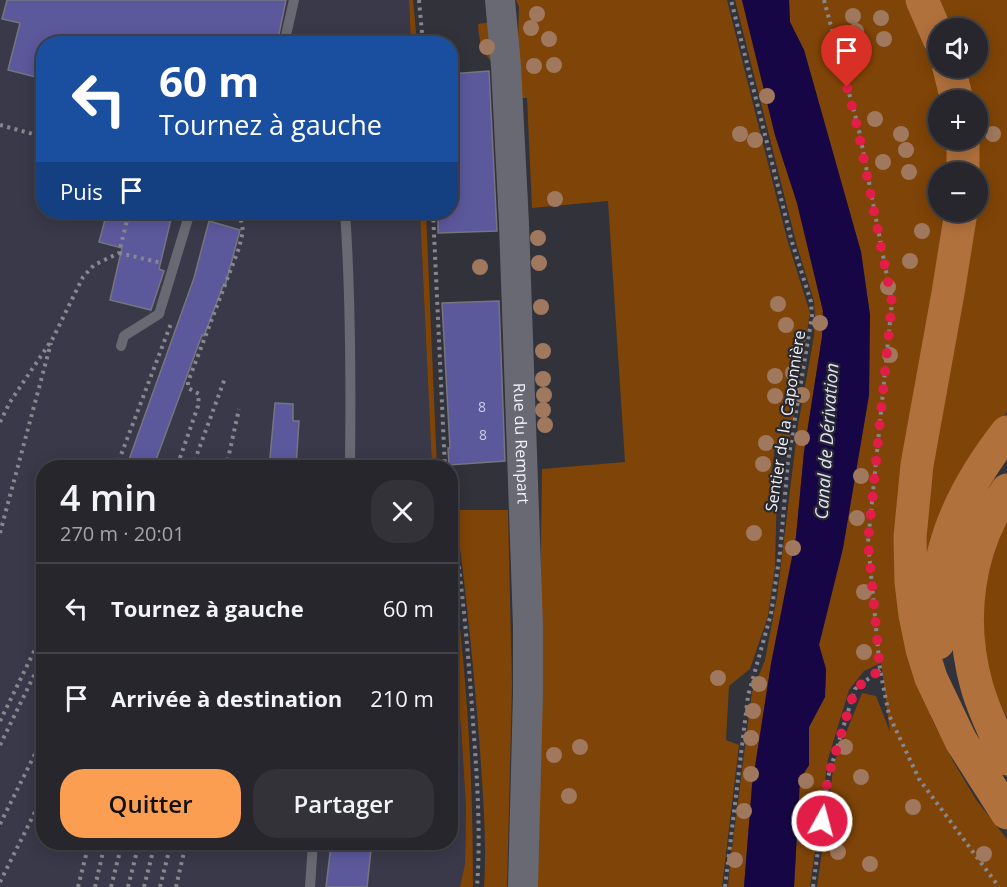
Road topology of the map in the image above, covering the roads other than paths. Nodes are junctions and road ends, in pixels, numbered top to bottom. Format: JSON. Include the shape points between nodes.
{"nodes":[{"id":1,"x":294,"y":0,"type":"edge"},
{"id":2,"x":500,"y":0,"type":"edge"},
{"id":3,"x":922,"y":0,"type":"edge"},
{"id":4,"x":930,"y":18,"type":"edge"},
{"id":5,"x":286,"y":36,"type":"edge"},
{"id":6,"x":188,"y":219,"type":"edge"},
{"id":7,"x":346,"y":219,"type":"edge"},
{"id":8,"x":959,"y":222,"type":"edge"},
{"id":9,"x":121,"y":346,"type":"dead end"},
{"id":10,"x":1007,"y":432,"type":"edge"},
{"id":11,"x":350,"y":460,"type":"edge"},
{"id":12,"x":1007,"y":490,"type":"edge"},
{"id":13,"x":949,"y":712,"type":"junction"},
{"id":14,"x":1007,"y":759,"type":"edge"},
{"id":15,"x":1007,"y":813,"type":"edge"},
{"id":16,"x":313,"y":850,"type":"edge"},
{"id":17,"x":310,"y":887,"type":"edge"},
{"id":18,"x":523,"y":887,"type":"edge"}],
"edges":[{"from":1,"to":5,"type":"lane"},
{"from":2,"to":18,"type":"street","name":"Rue du Rempart","via":[[514,224],[528,626]]},
{"from":3,"to":4,"type":"highway"},
{"from":6,"to":9,"type":"lane","via":[[159,314],[124,336]]},
{"from":7,"to":11,"type":"lane","via":[[352,378]]},
{"from":8,"to":13,"type":"highway","via":[[917,465],[910,537],[911,582],[922,650]]},
{"from":10,"to":13,"type":"highway","via":[[971,484],[940,563],[937,630]]},
{"from":12,"to":14,"type":"highway","via":[[987,524],[974,559],[967,625],[977,687]]},
{"from":13,"to":15,"type":"highway","via":[[961,741]]},
{"from":16,"to":17,"type":"lane"}]}
